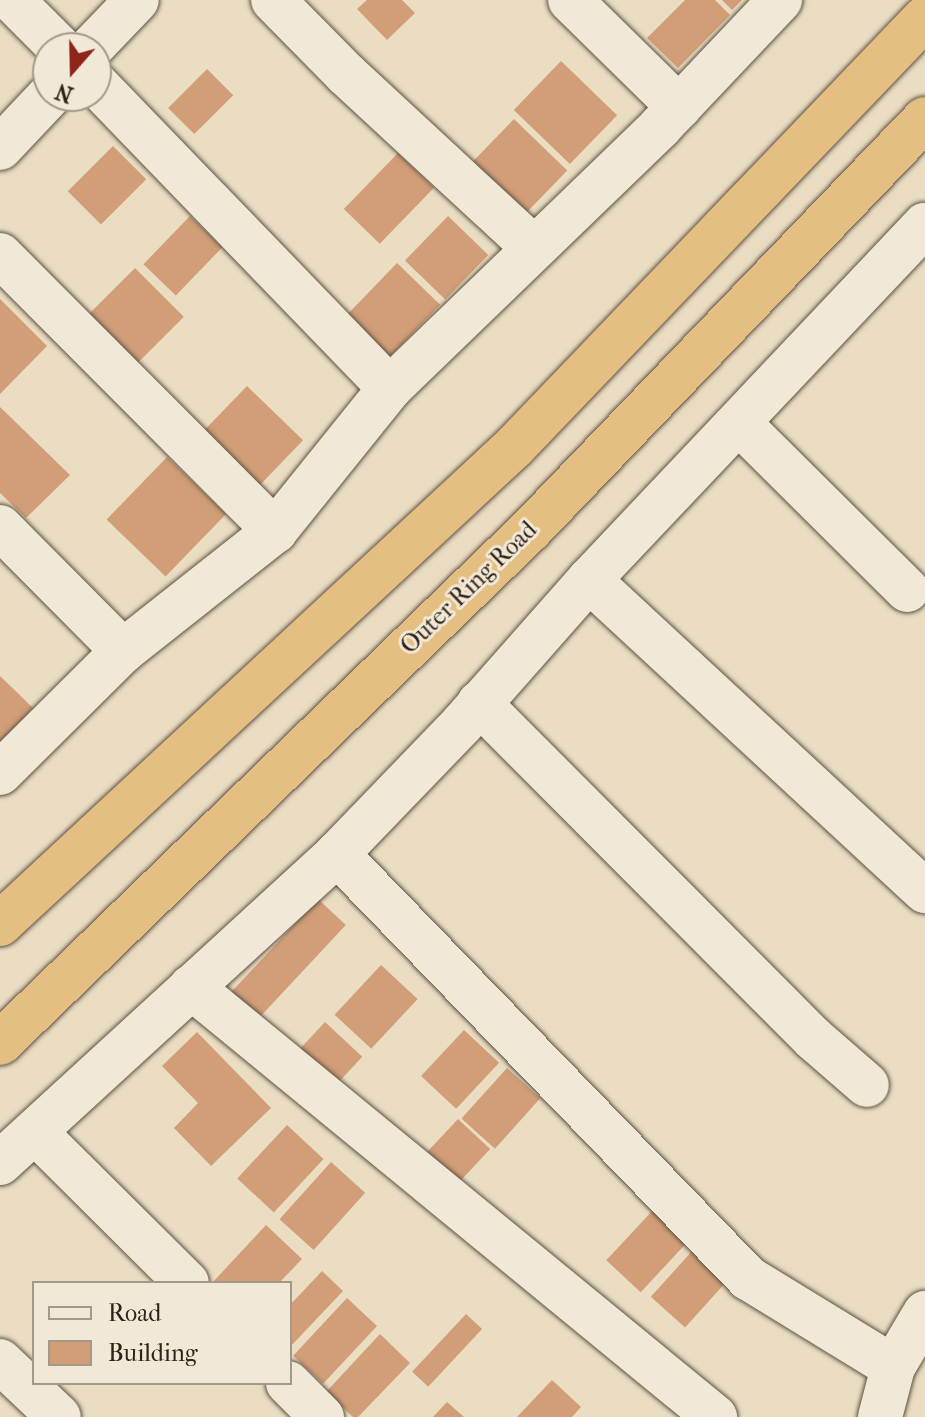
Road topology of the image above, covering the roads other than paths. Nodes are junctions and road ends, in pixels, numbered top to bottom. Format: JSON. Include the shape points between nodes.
{"nodes":[{"id":1,"x":12,"y":0,"type":"edge"},
{"id":2,"x":137,"y":0,"type":"edge"},
{"id":3,"x":273,"y":0,"type":"edge"},
{"id":4,"x":570,"y":0,"type":"edge"},
{"id":5,"x":780,"y":0,"type":"edge"},
{"id":6,"x":925,"y":18,"type":"edge"},
{"id":7,"x":44,"y":32,"type":"edge"},
{"id":8,"x":106,"y":32,"type":"edge"},
{"id":9,"x":112,"y":101,"type":"edge"},
{"id":10,"x":679,"y":107,"type":"junction"},
{"id":11,"x":34,"y":112,"type":"edge"},
{"id":12,"x":925,"y":119,"type":"edge"},
{"id":13,"x":0,"y":148,"type":"edge"},
{"id":14,"x":925,"y":225,"type":"edge"},
{"id":15,"x":532,"y":246,"type":"junction"},
{"id":16,"x":0,"y":255,"type":"edge"},
{"id":17,"x":390,"y":388,"type":"junction"},
{"id":18,"x":739,"y":423,"type":"junction"},
{"id":19,"x":0,"y":527,"type":"edge"},
{"id":20,"x":275,"y":531,"type":"junction"},
{"id":21,"x":589,"y":580,"type":"junction"},
{"id":22,"x":907,"y":590,"type":"dead end"},
{"id":23,"x":123,"y":651,"type":"junction"},
{"id":24,"x":479,"y":703,"type":"junction"},
{"id":25,"x":0,"y":773,"type":"edge"},
{"id":26,"x":337,"y":854,"type":"junction"},
{"id":27,"x":925,"y":891,"type":"edge"},
{"id":28,"x":0,"y":924,"type":"edge"},
{"id":29,"x":191,"y":987,"type":"junction"},
{"id":30,"x":0,"y":1043,"type":"edge"},
{"id":31,"x":867,"y":1085,"type":"dead end"},
{"id":32,"x":35,"y":1132,"type":"junction"},
{"id":33,"x":0,"y":1163,"type":"edge"},
{"id":34,"x":185,"y":1281,"type":"edge"},
{"id":35,"x":925,"y":1313,"type":"edge"},
{"id":36,"x":0,"y":1361,"type":"edge"},
{"id":37,"x":893,"y":1367,"type":"junction"},
{"id":38,"x":290,"y":1385,"type":"edge"},
{"id":39,"x":59,"y":1417,"type":"edge"},
{"id":40,"x":322,"y":1417,"type":"edge"},
{"id":41,"x":715,"y":1417,"type":"edge"},
{"id":42,"x":880,"y":1417,"type":"edge"}],
"edges":[{"from":1,"to":7,"type":"street"},
{"from":2,"to":8,"type":"street"},
{"from":3,"to":15,"type":"street"},
{"from":4,"to":10,"type":"street"},
{"from":5,"to":10,"type":"street"},
{"from":6,"to":28,"type":"highway","via":[[514,447]]},
{"from":9,"to":17,"type":"street"},
{"from":10,"to":15,"type":"street"},
{"from":11,"to":13,"type":"street"},
{"from":12,"to":30,"type":"highway","name":"Outer Ring Road","via":[[530,530]]},
{"from":14,"to":18,"type":"street"},
{"from":15,"to":17,"type":"street"},
{"from":16,"to":20,"type":"street"},
{"from":17,"to":20,"type":"street"},
{"from":18,"to":21,"type":"street"},
{"from":18,"to":22,"type":"street"},
{"from":19,"to":23,"type":"street"},
{"from":20,"to":23,"type":"street"},
{"from":21,"to":24,"type":"street"},
{"from":21,"to":27,"type":"street"},
{"from":23,"to":25,"type":"street"},
{"from":24,"to":26,"type":"street"},
{"from":24,"to":31,"type":"street","via":[[814,1039]]},
{"from":26,"to":29,"type":"street"},
{"from":26,"to":37,"type":"street","via":[[748,1278]]},
{"from":29,"to":32,"type":"street"},
{"from":29,"to":41,"type":"street"},
{"from":32,"to":33,"type":"street"},
{"from":32,"to":34,"type":"street"},
{"from":35,"to":37,"type":"street"},
{"from":36,"to":39,"type":"street"},
{"from":37,"to":42,"type":"street"},
{"from":38,"to":40,"type":"street"}]}
